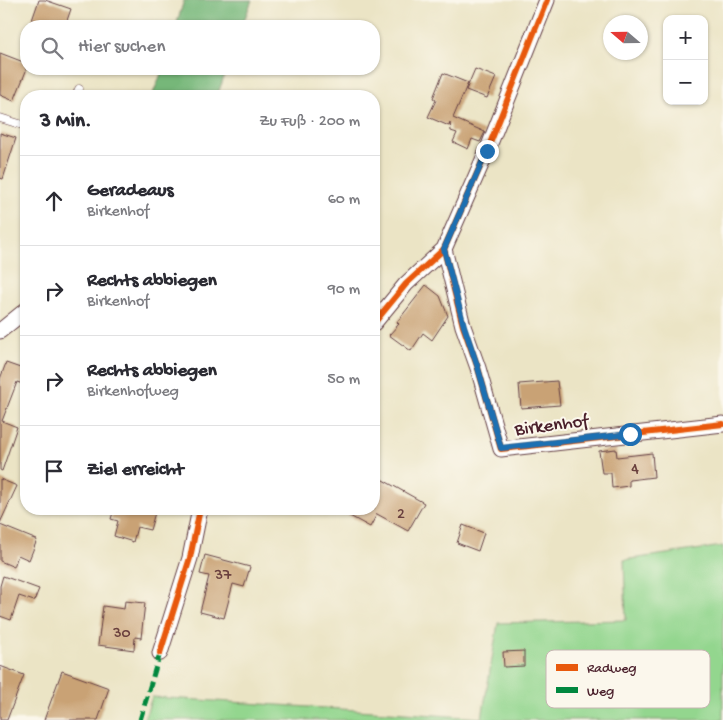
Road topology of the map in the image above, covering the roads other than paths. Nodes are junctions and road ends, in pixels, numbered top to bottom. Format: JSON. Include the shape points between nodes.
{"nodes":[{"id":1,"x":547,"y":0,"type":"edge"},
{"id":2,"x":0,"y":118,"type":"edge"},
{"id":3,"x":20,"y":124,"type":"edge"},
{"id":4,"x":444,"y":249,"type":"junction"},
{"id":5,"x":20,"y":315,"type":"edge"},
{"id":6,"x":380,"y":316,"type":"edge"},
{"id":7,"x":0,"y":330,"type":"edge"},
{"id":8,"x":723,"y":424,"type":"edge"},
{"id":9,"x":199,"y":515,"type":"edge"},
{"id":10,"x":160,"y":654,"type":"dead end"}],
"edges":[{"from":1,"to":4,"type":"street"},
{"from":2,"to":3,"type":"lane"},
{"from":4,"to":6,"type":"street","via":[[406,284]]},
{"from":4,"to":8,"type":"street","name":"Birkenhof","via":[[501,448]]},
{"from":5,"to":7,"type":"street"},
{"from":9,"to":10,"type":"street","via":[[190,558]]}]}
